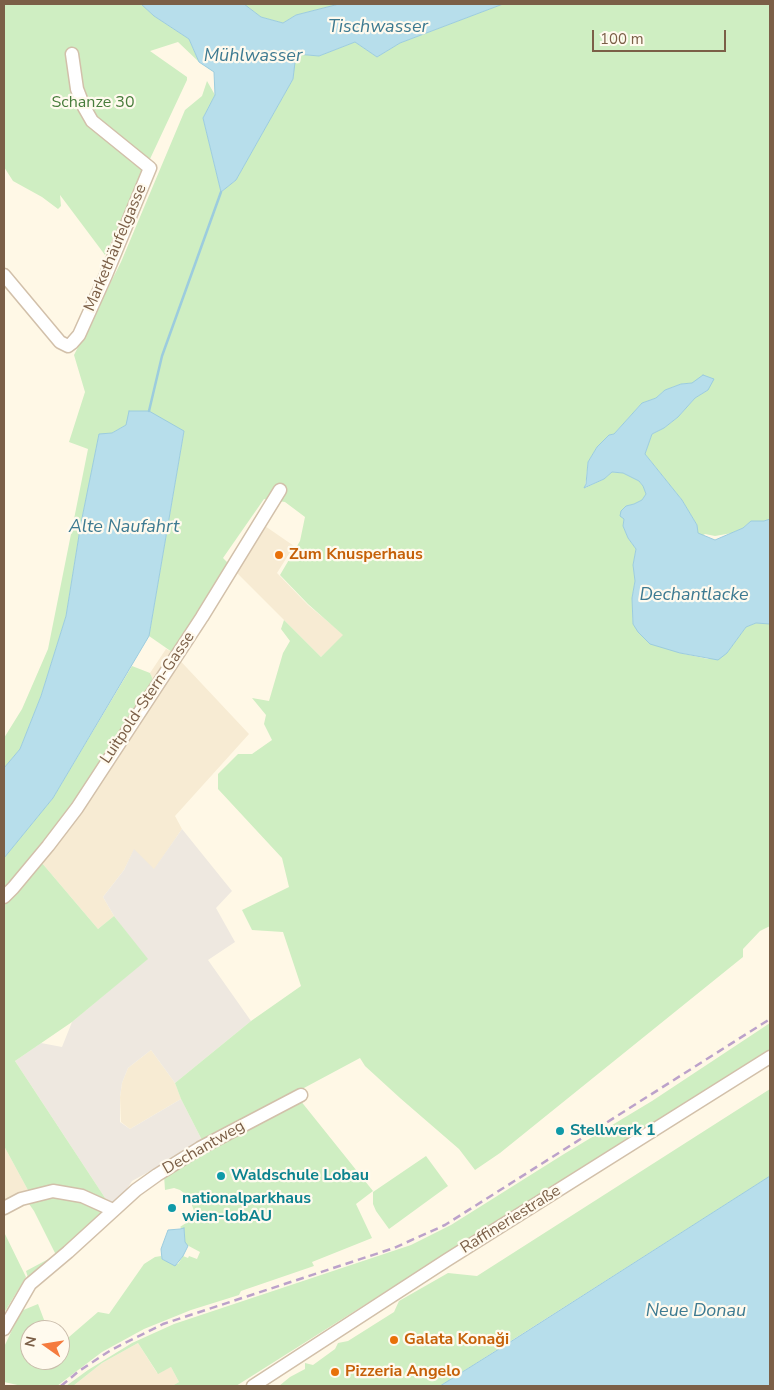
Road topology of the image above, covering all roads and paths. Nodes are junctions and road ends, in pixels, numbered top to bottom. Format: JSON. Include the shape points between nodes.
{"nodes":[{"id":1,"x":72,"y":54,"type":"dead end"},
{"id":2,"x":4,"y":275,"type":"edge"},
{"id":3,"x":280,"y":490,"type":"dead end"},
{"id":4,"x":4,"y":897,"type":"edge"},
{"id":5,"x":770,"y":1057,"type":"edge"},
{"id":6,"x":301,"y":1095,"type":"dead end"},
{"id":7,"x":4,"y":1208,"type":"edge"},
{"id":8,"x":114,"y":1210,"type":"junction"},
{"id":9,"x":4,"y":1329,"type":"edge"},
{"id":10,"x":253,"y":1386,"type":"edge"}],
"edges":[{"from":1,"to":2,"type":"street","name":"Markethäufelgasse","via":[[77,89],[92,121],[150,168],[83,327],[76,340],[68,346],[60,342]]},
{"from":3,"to":4,"type":"street","name":"Luitpold-Stern-Gasse","via":[[202,617],[77,808]]},
{"from":5,"to":10,"type":"street","name":"Raffineriestraße","via":[[446,1260]]},
{"from":6,"to":8,"type":"street","name":"Dechantweg","via":[[156,1175]]},
{"from":7,"to":8,"type":"street","via":[[21,1199],[53,1191],[82,1196]]},
{"from":8,"to":9,"type":"street","name":"Dechantweg","via":[[30,1284]]}]}
